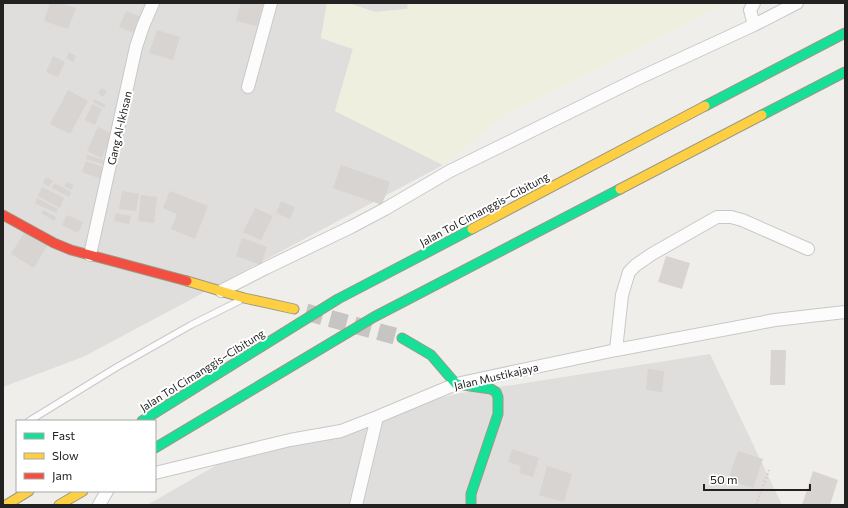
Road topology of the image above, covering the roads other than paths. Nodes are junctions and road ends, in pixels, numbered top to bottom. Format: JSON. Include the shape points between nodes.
{"nodes":[{"id":1,"x":153,"y":3,"type":"edge"},
{"id":2,"x":271,"y":3,"type":"edge"},
{"id":3,"x":754,"y":3,"type":"edge"},
{"id":4,"x":798,"y":3,"type":"edge"},
{"id":5,"x":754,"y":25,"type":"junction"},
{"id":6,"x":845,"y":32,"type":"edge"},
{"id":7,"x":845,"y":72,"type":"edge"},
{"id":8,"x":248,"y":87,"type":"dead end"},
{"id":9,"x":3,"y":215,"type":"edge"},
{"id":10,"x":808,"y":249,"type":"dead end"},
{"id":11,"x":90,"y":255,"type":"junction"},
{"id":12,"x":221,"y":291,"type":"junction"},
{"id":13,"x":244,"y":298,"type":"junction"},
{"id":14,"x":294,"y":309,"type":"dead end"},
{"id":15,"x":845,"y":312,"type":"edge"},
{"id":16,"x":402,"y":338,"type":"tunnel mouth"},
{"id":17,"x":616,"y":350,"type":"junction"},
{"id":18,"x":456,"y":384,"type":"junction"},
{"id":19,"x":377,"y":418,"type":"junction"},
{"id":20,"x":31,"y":420,"type":"edge"},
{"id":21,"x":144,"y":420,"type":"edge"},
{"id":22,"x":156,"y":447,"type":"edge"},
{"id":23,"x":156,"y":473,"type":"edge"},
{"id":24,"x":27,"y":492,"type":"edge"},
{"id":25,"x":81,"y":492,"type":"edge"},
{"id":26,"x":107,"y":492,"type":"edge"},
{"id":27,"x":6,"y":505,"type":"edge"},
{"id":28,"x":59,"y":505,"type":"edge"},
{"id":29,"x":99,"y":505,"type":"edge"},
{"id":30,"x":356,"y":505,"type":"edge"},
{"id":31,"x":471,"y":505,"type":"edge"}],
"edges":[{"from":1,"to":11,"type":"street","name":"Gang Al-Ikhsan","via":[[136,47]]},
{"from":2,"to":8,"type":"street"},
{"from":3,"to":5,"type":"street","via":[[750,10]]},
{"from":4,"to":5,"type":"street"},
{"from":5,"to":12,"type":"street","via":[[450,171],[358,224]]},
{"from":6,"to":21,"type":"main road","name":"Jalan Tol Cimanggis–Cibitung","via":[[338,299]]},
{"from":7,"to":22,"type":"main road","via":[[374,317]]},
{"from":9,"to":11,"type":"main road","via":[[54,243]]},
{"from":10,"to":17,"type":"street","via":[[742,220],[717,217],[652,254],[630,272],[622,295]]},
{"from":11,"to":12,"type":"main road"},
{"from":12,"to":13,"type":"main road"},
{"from":13,"to":14,"type":"main road"},
{"from":13,"to":20,"type":"lane","via":[[117,367]]},
{"from":15,"to":17,"type":"street","name":"Jalan Mustikajaya","via":[[776,320]]},
{"from":16,"to":18,"type":"main road","via":[[431,355]]},
{"from":17,"to":18,"type":"street","name":"Jalan Mustikajaya"},
{"from":18,"to":19,"type":"street","name":"Jalan Mustikajaya"},
{"from":18,"to":31,"type":"main road","via":[[491,389],[498,397],[498,414],[471,494]]},
{"from":19,"to":23,"type":"street","name":"Jalan Mustikajaya","via":[[341,431],[290,440]]},
{"from":19,"to":30,"type":"street"},
{"from":24,"to":27,"type":"main road"},
{"from":25,"to":28,"type":"main road"},
{"from":26,"to":29,"type":"street"}]}
